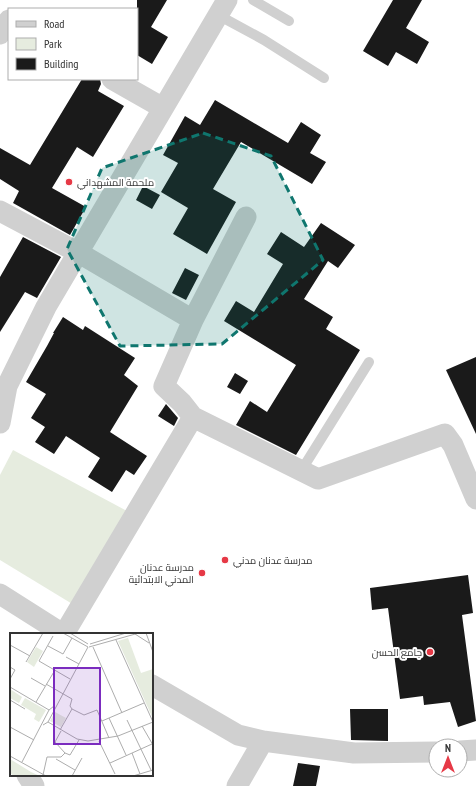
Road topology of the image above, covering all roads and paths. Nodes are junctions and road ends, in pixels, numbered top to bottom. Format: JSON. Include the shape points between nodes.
{"nodes":[{"id":1,"x":254,"y":0,"type":"edge"},
{"id":2,"x":223,"y":8,"type":"edge"},
{"id":3,"x":289,"y":21,"type":"dead end"},
{"id":4,"x":8,"y":22,"type":"edge"},
{"id":5,"x":0,"y":34,"type":"edge"},
{"id":6,"x":324,"y":78,"type":"dead end"},
{"id":7,"x":114,"y":80,"type":"edge"},
{"id":8,"x":163,"y":108,"type":"junction"},
{"id":9,"x":0,"y":211,"type":"edge"},
{"id":10,"x":246,"y":217,"type":"dead end"},
{"id":11,"x":79,"y":253,"type":"junction"},
{"id":12,"x":193,"y":320,"type":"junction"},
{"id":13,"x":369,"y":362,"type":"dead end"},
{"id":14,"x":3,"y":389,"type":"edge"},
{"id":15,"x":193,"y":417,"type":"junction"},
{"id":16,"x":0,"y":423,"type":"edge"},
{"id":17,"x":301,"y":471,"type":"junction"},
{"id":18,"x":476,"y":499,"type":"edge"},
{"id":19,"x":0,"y":594,"type":"edge"},
{"id":20,"x":61,"y":633,"type":"edge"},
{"id":21,"x":64,"y":633,"type":"edge"},
{"id":22,"x":153,"y":686,"type":"edge"},
{"id":23,"x":263,"y":741,"type":"junction"},
{"id":24,"x":428,"y":752,"type":"edge"},
{"id":25,"x":28,"y":776,"type":"edge"},
{"id":26,"x":34,"y":786,"type":"edge"},
{"id":27,"x":237,"y":786,"type":"edge"}],
"edges":[{"from":1,"to":3,"type":"lane"},
{"from":2,"to":6,"type":"lane","via":[[264,40]]},
{"from":2,"to":8,"type":"street"},
{"from":4,"to":5,"type":"street"},
{"from":7,"to":8,"type":"street"},
{"from":8,"to":11,"type":"street"},
{"from":9,"to":11,"type":"street"},
{"from":10,"to":12,"type":"street"},
{"from":11,"to":12,"type":"street"},
{"from":11,"to":14,"type":"street","via":[[46,307]]},
{"from":12,"to":15,"type":"street","via":[[164,386]]},
{"from":13,"to":17,"type":"lane"},
{"from":14,"to":16,"type":"street"},
{"from":15,"to":17,"type":"street"},
{"from":15,"to":21,"type":"street"},
{"from":17,"to":18,"type":"street","via":[[318,479],[445,434],[454,445]]},
{"from":19,"to":20,"type":"street"},
{"from":22,"to":23,"type":"street","via":[[238,735]]},
{"from":23,"to":24,"type":"street","via":[[354,753]]},
{"from":23,"to":27,"type":"street"},
{"from":25,"to":26,"type":"street"}]}
